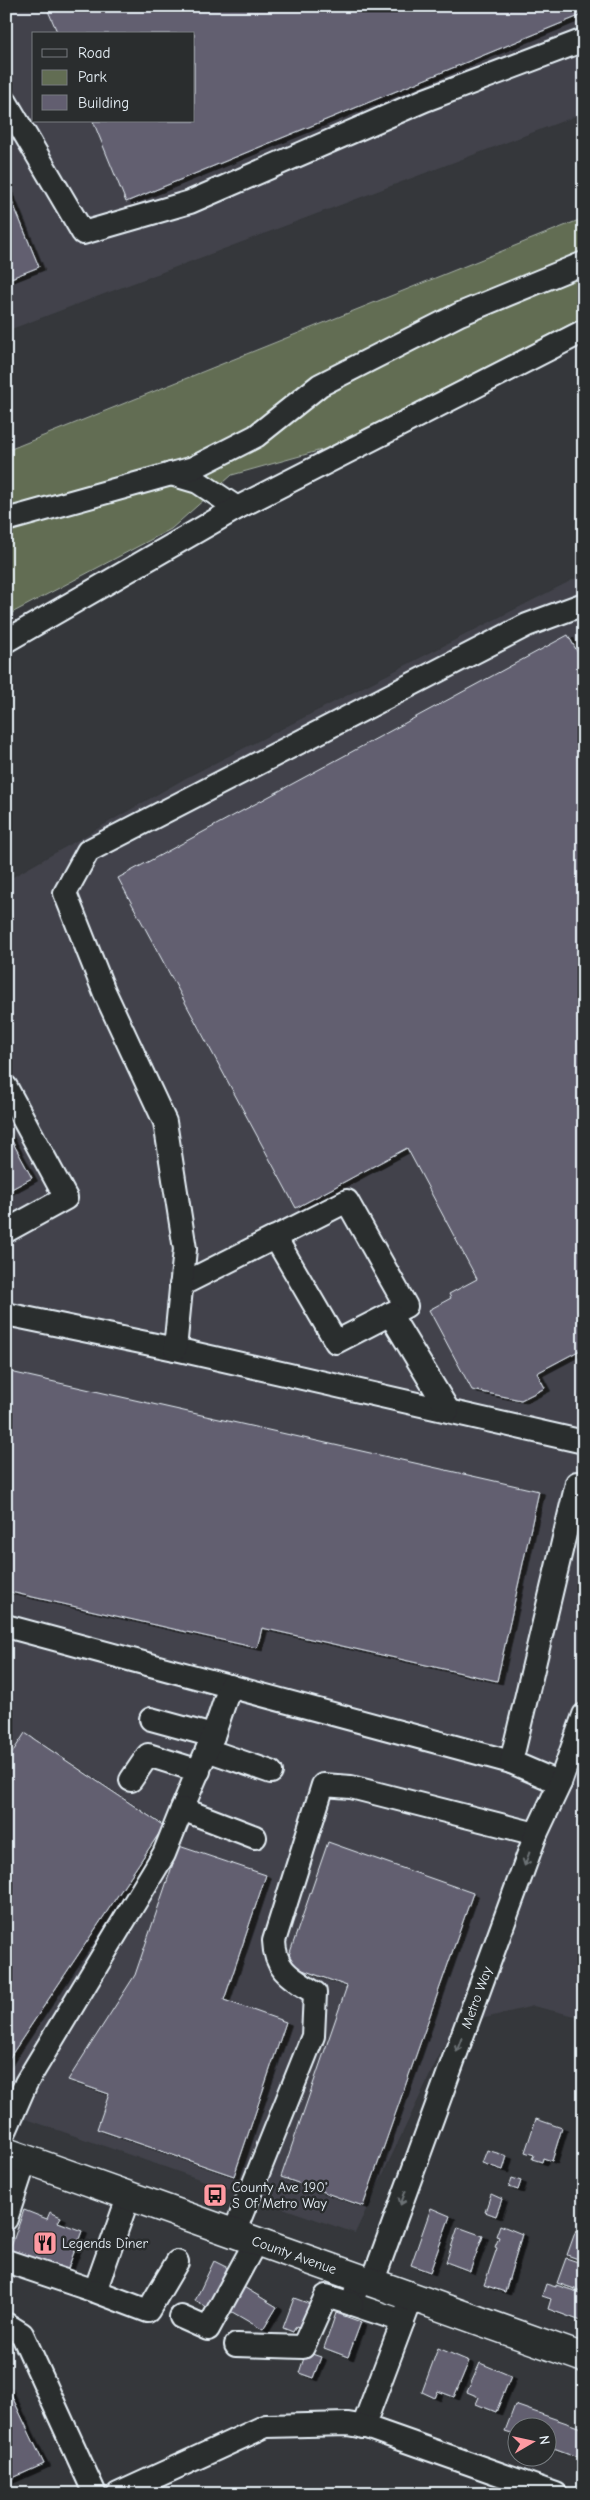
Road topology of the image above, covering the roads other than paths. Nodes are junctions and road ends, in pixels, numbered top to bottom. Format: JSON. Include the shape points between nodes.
{"nodes":[{"id":1,"x":584,"y":40,"type":"edge"},
{"id":2,"x":6,"y":102,"type":"edge"},
{"id":3,"x":584,"y":263,"type":"edge"},
{"id":4,"x":584,"y":331,"type":"edge"},
{"id":5,"x":170,"y":474,"type":"junction"},
{"id":6,"x":237,"y":508,"type":"junction"},
{"id":7,"x":6,"y":520,"type":"edge"},
{"id":8,"x":584,"y":604,"type":"edge"},
{"id":9,"x":6,"y":641,"type":"edge"},
{"id":10,"x":6,"y":1087,"type":"edge"},
{"id":11,"x":6,"y":1231,"type":"edge"},
{"id":12,"x":275,"y":1237,"type":"junction"},
{"id":13,"x":181,"y":1286,"type":"junction"},
{"id":14,"x":6,"y":1314,"type":"edge"},
{"id":15,"x":390,"y":1314,"type":"junction"},
{"id":16,"x":175,"y":1349,"type":"junction"},
{"id":17,"x":448,"y":1410,"type":"junction"},
{"id":18,"x":584,"y":1442,"type":"edge"},
{"id":19,"x":584,"y":1484,"type":"edge"},
{"id":20,"x":6,"y":1626,"type":"edge"},
{"id":21,"x":230,"y":1686,"type":"junction"},
{"id":22,"x":584,"y":1715,"type":"edge"},
{"id":23,"x":151,"y":1719,"type":"dead end"},
{"id":24,"x":210,"y":1743,"type":"junction"},
{"id":25,"x":511,"y":1762,"type":"junction"},
{"id":26,"x":199,"y":1771,"type":"junction"},
{"id":27,"x":271,"y":1772,"type":"dead end"},
{"id":28,"x":131,"y":1780,"type":"dead end"},
{"id":29,"x":560,"y":1783,"type":"junction"},
{"id":30,"x":182,"y":1809,"type":"junction"},
{"id":31,"x":536,"y":1834,"type":"junction"},
{"id":32,"x":255,"y":1837,"type":"dead end"},
{"id":33,"x":9,"y":2115,"type":"edge"},
{"id":34,"x":16,"y":2155,"type":"edge"},
{"id":35,"x":129,"y":2195,"type":"junction"},
{"id":36,"x":6,"y":2220,"type":"edge"},
{"id":37,"x":245,"y":2237,"type":"junction"},
{"id":38,"x":6,"y":2261,"type":"edge"},
{"id":39,"x":177,"y":2262,"type":"dead end"},
{"id":40,"x":333,"y":2268,"type":"junction"},
{"id":41,"x":366,"y":2280,"type":"junction"},
{"id":42,"x":95,"y":2290,"type":"junction"},
{"id":43,"x":326,"y":2296,"type":"junction"},
{"id":44,"x":352,"y":2304,"type":"junction"},
{"id":45,"x":407,"y":2309,"type":"junction"},
{"id":46,"x":181,"y":2317,"type":"dead end"},
{"id":47,"x":6,"y":2324,"type":"edge"},
{"id":48,"x":236,"y":2345,"type":"dead end"},
{"id":49,"x":584,"y":2358,"type":"edge"},
{"id":50,"x":363,"y":2427,"type":"junction"},
{"id":51,"x":95,"y":2494,"type":"edge"},
{"id":52,"x":118,"y":2494,"type":"edge"},
{"id":53,"x":556,"y":2494,"type":"edge"}],
"edges":[{"from":1,"to":2,"type":"street","via":[[425,100],[190,202],[83,233]]},
{"from":3,"to":5,"type":"street","via":[[460,314],[320,384],[256,436],[193,468]]},
{"from":4,"to":6,"type":"street"},
{"from":5,"to":6,"type":"street","via":[[198,482]]},
{"from":5,"to":7,"type":"street"},
{"from":6,"to":9,"type":"street"},
{"from":8,"to":13,"type":"street","via":[[527,625],[88,852],[65,893],[104,991],[165,1122],[185,1249]]},
{"from":10,"to":11,"type":"street","via":[[66,1198]]},
{"from":12,"to":13,"type":"street"},
{"from":12,"to":15,"type":"street","via":[[336,1342]]},
{"from":12,"to":15,"type":"street","via":[[347,1201],[406,1306]]},
{"from":13,"to":16,"type":"street"},
{"from":14,"to":16,"type":"street"},
{"from":15,"to":17,"type":"street"},
{"from":16,"to":17,"type":"street"},
{"from":17,"to":18,"type":"street"},
{"from":19,"to":25,"type":"street","via":[[576,1483]]},
{"from":20,"to":21,"type":"street"},
{"from":21,"to":24,"type":"street"},
{"from":21,"to":25,"type":"street"},
{"from":22,"to":29,"type":"street","name":"Metro Way"},
{"from":23,"to":24,"type":"street"},
{"from":24,"to":26,"type":"street"},
{"from":24,"to":27,"type":"street"},
{"from":25,"to":29,"type":"street"},
{"from":26,"to":28,"type":"street","via":[[148,1755]]},
{"from":26,"to":30,"type":"street"},
{"from":29,"to":31,"type":"street","name":"Metro Way"},
{"from":30,"to":32,"type":"street"},
{"from":30,"to":33,"type":"street","via":[[164,1854]]},
{"from":31,"to":37,"type":"street","via":[[351,1787],[323,1785],[274,1941],[275,1957],[289,1977],[315,1993],[313,2036]]},
{"from":31,"to":41,"type":"street","name":"Metro Way","one_way":true},
{"from":34,"to":35,"type":"main road","name":"County Avenue"},
{"from":34,"to":36,"type":"street"},
{"from":35,"to":37,"type":"main road","name":"County Avenue"},
{"from":35,"to":42,"type":"street"},
{"from":37,"to":40,"type":"main road","name":"County Avenue"},
{"from":37,"to":46,"type":"street","via":[[208,2329]]},
{"from":38,"to":42,"type":"street"},
{"from":39,"to":42,"type":"street","via":[[148,2311]]},
{"from":40,"to":41,"type":"main road","name":"County Avenue"},
{"from":40,"to":43,"type":"street"},
{"from":41,"to":44,"type":"street","name":"Metro Way"},
{"from":41,"to":45,"type":"main road","name":"County Avenue"},
{"from":43,"to":44,"type":"street"},
{"from":43,"to":48,"type":"street","via":[[303,2346]]},
{"from":44,"to":45,"type":"street"},
{"from":45,"to":49,"type":"main road","name":"County Avenue"},
{"from":45,"to":50,"type":"street"},
{"from":47,"to":51,"type":"street","via":[[22,2334]]},
{"from":50,"to":52,"type":"street","via":[[345,2424],[264,2426]]},
{"from":50,"to":53,"type":"street"}]}
